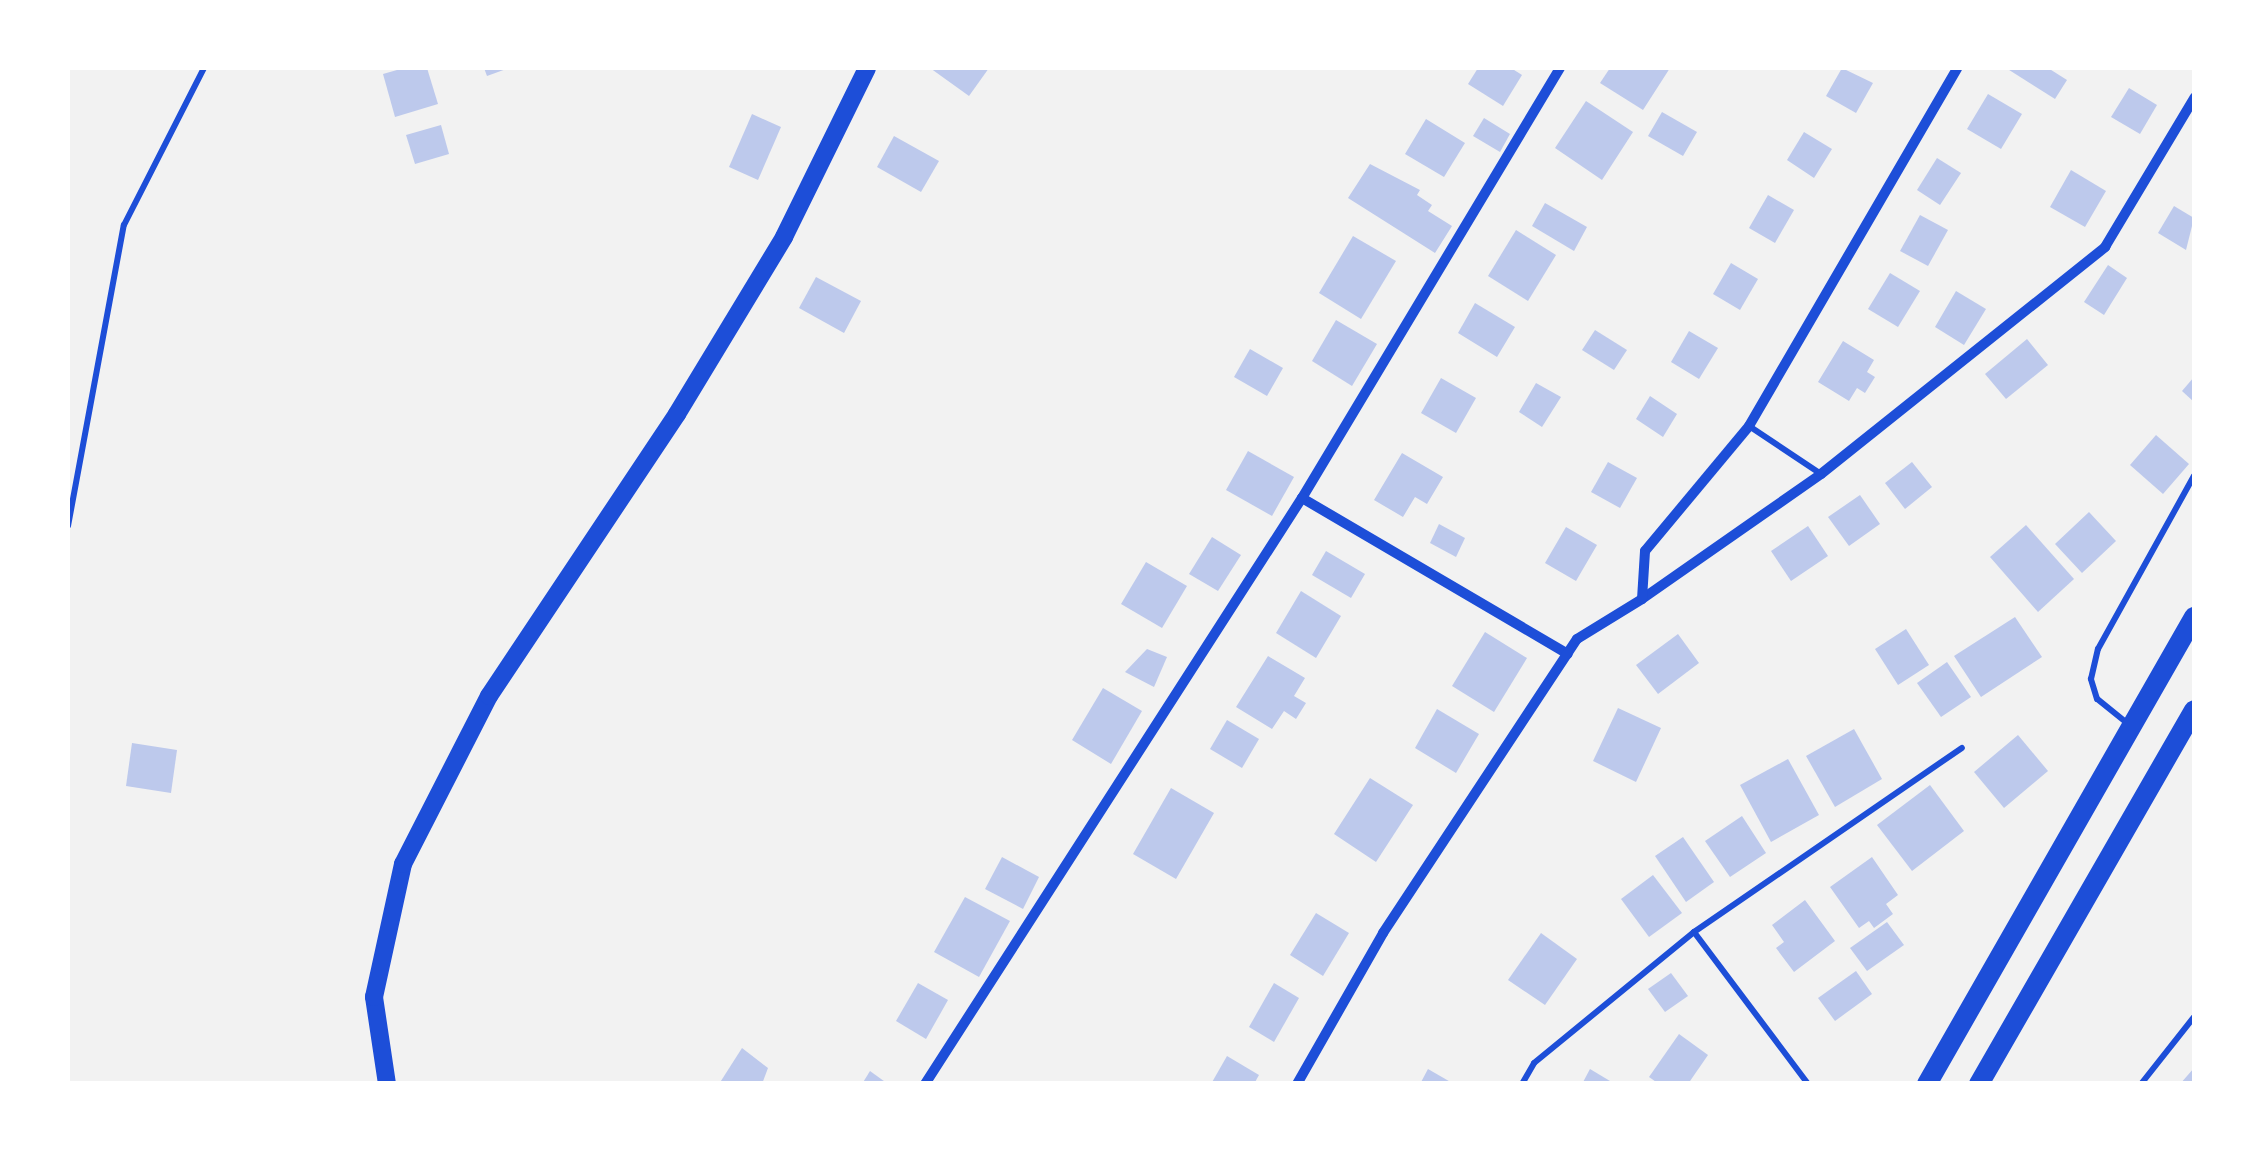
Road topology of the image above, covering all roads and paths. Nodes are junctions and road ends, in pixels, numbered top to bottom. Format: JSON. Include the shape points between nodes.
{"nodes":[{"id":1,"x":204,"y":68,"type":"edge"},
{"id":2,"x":867,"y":68,"type":"edge"},
{"id":3,"x":1560,"y":68,"type":"edge"},
{"id":4,"x":1957,"y":68,"type":"edge"},
{"id":5,"x":2194,"y":98,"type":"edge"},
{"id":6,"x":1750,"y":426,"type":"junction"},
{"id":7,"x":1821,"y":474,"type":"junction"},
{"id":8,"x":2194,"y":476,"type":"edge"},
{"id":9,"x":1302,"y":498,"type":"junction"},
{"id":10,"x":68,"y":526,"type":"edge"},
{"id":11,"x":1642,"y":599,"type":"junction"},
{"id":12,"x":2194,"y":617,"type":"edge"},
{"id":13,"x":1568,"y":654,"type":"junction"},
{"id":14,"x":2194,"y":710,"type":"edge"},
{"id":15,"x":2132,"y":726,"type":"junction"},
{"id":16,"x":1962,"y":748,"type":"dead end"},
{"id":17,"x":1694,"y":932,"type":"junction"},
{"id":18,"x":2194,"y":1017,"type":"edge"},
{"id":19,"x":387,"y":1084,"type":"edge"},
{"id":20,"x":925,"y":1084,"type":"edge"},
{"id":21,"x":1296,"y":1084,"type":"edge"},
{"id":22,"x":1522,"y":1084,"type":"edge"},
{"id":23,"x":1808,"y":1084,"type":"edge"},
{"id":24,"x":1927,"y":1084,"type":"edge"},
{"id":25,"x":1979,"y":1084,"type":"edge"},
{"id":26,"x":2141,"y":1084,"type":"edge"}],
"edges":[{"from":1,"to":10,"type":"lane","via":[[124,225]]},
{"from":2,"to":19,"type":"main road","via":[[784,237],[677,414],[489,696],[403,864],[374,997]]},
{"from":3,"to":9,"type":"street"},
{"from":4,"to":6,"type":"street"},
{"from":5,"to":7,"type":"street","via":[[2105,247]]},
{"from":6,"to":7,"type":"lane"},
{"from":6,"to":11,"type":"street","via":[[1645,551]]},
{"from":7,"to":11,"type":"street"},
{"from":8,"to":15,"type":"lane","via":[[2098,649],[2090,679],[2097,699]]},
{"from":9,"to":13,"type":"street"},
{"from":9,"to":20,"type":"street"},
{"from":11,"to":13,"type":"street","via":[[1577,639]]},
{"from":12,"to":15,"type":"main road"},
{"from":13,"to":21,"type":"street","via":[[1383,933]]},
{"from":14,"to":25,"type":"main road"},
{"from":15,"to":24,"type":"main road"},
{"from":16,"to":17,"type":"lane"},
{"from":17,"to":22,"type":"lane","via":[[1534,1063]]},
{"from":17,"to":23,"type":"lane"},
{"from":18,"to":26,"type":"lane"}]}
